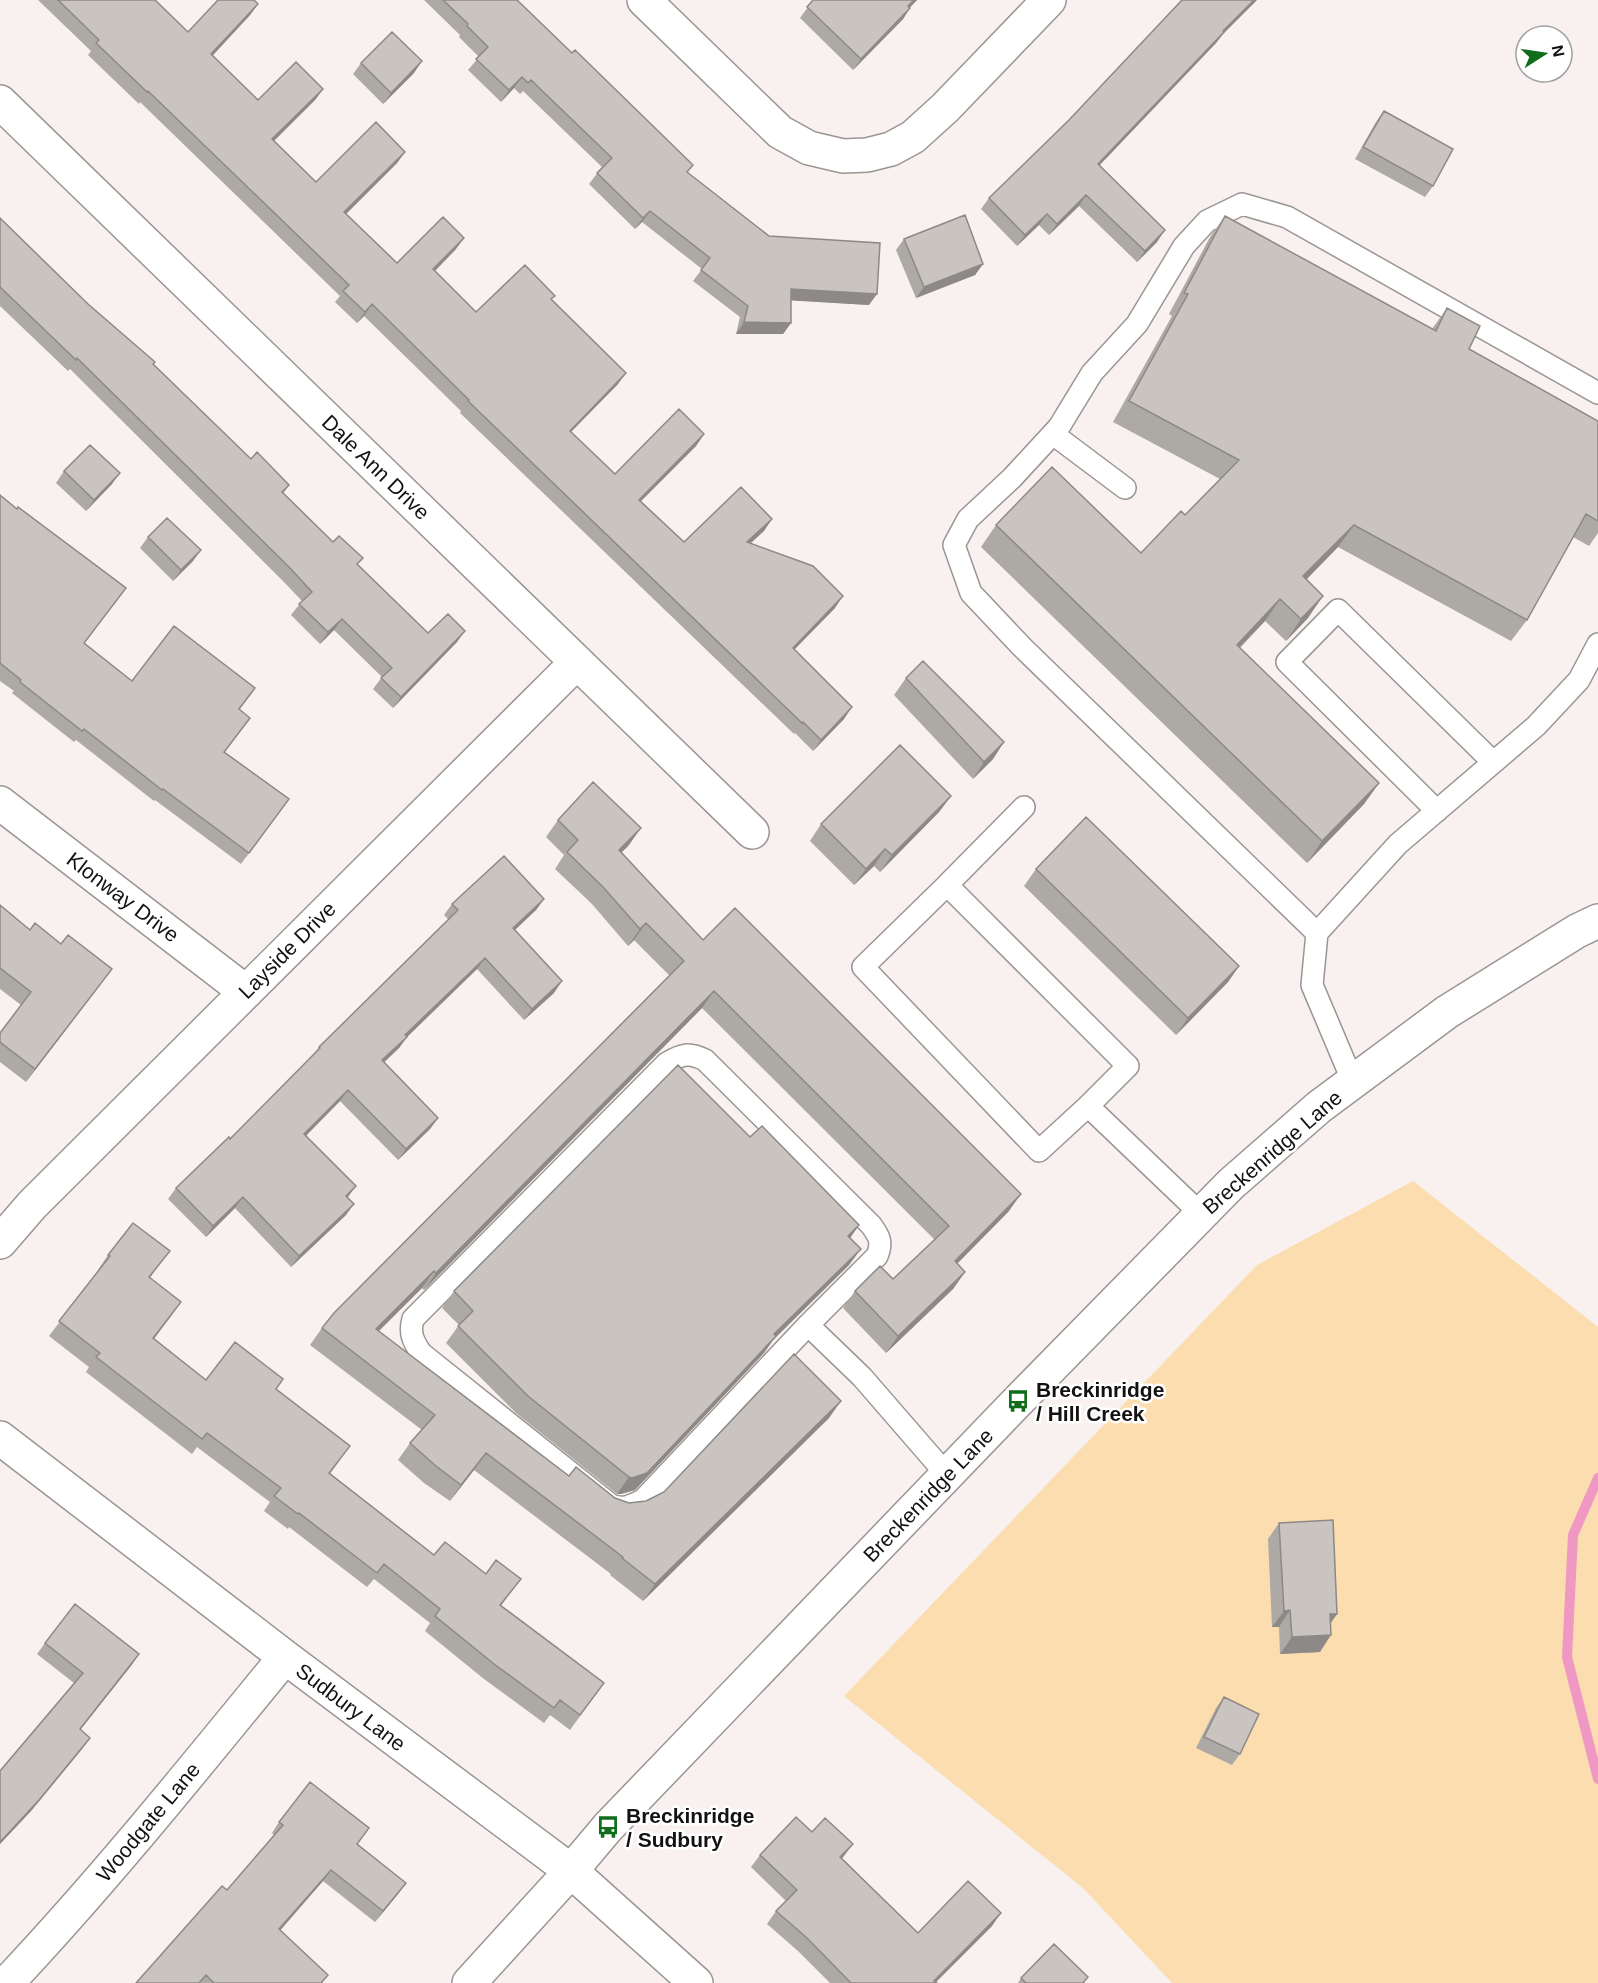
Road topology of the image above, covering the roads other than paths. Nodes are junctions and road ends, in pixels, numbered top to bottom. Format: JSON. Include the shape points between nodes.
{"nodes":[{"id":1,"x":644,"y":0,"type":"edge"},
{"id":2,"x":1049,"y":0,"type":"edge"},
{"id":3,"x":0,"y":102,"type":"edge"},
{"id":4,"x":1598,"y":393,"type":"edge"},
{"id":5,"x":1053,"y":434,"type":"junction"},
{"id":6,"x":1125,"y":488,"type":"dead end"},
{"id":7,"x":1598,"y":644,"type":"edge"},
{"id":8,"x":577,"y":662,"type":"junction"},
{"id":9,"x":1494,"y":762,"type":"junction"},
{"id":10,"x":0,"y":803,"type":"edge"},
{"id":11,"x":1024,"y":807,"type":"dead end"},
{"id":12,"x":1437,"y":811,"type":"junction"},
{"id":13,"x":752,"y":832,"type":"dead end"},
{"id":14,"x":947,"y":885,"type":"junction"},
{"id":15,"x":1587,"y":926,"type":"edge"},
{"id":16,"x":1317,"y":933,"type":"junction"},
{"id":17,"x":246,"y":992,"type":"junction"},
{"id":18,"x":1353,"y":1082,"type":"junction"},
{"id":19,"x":1088,"y":1106,"type":"junction"},
{"id":20,"x":1201,"y":1214,"type":"junction"},
{"id":21,"x":0,"y":1242,"type":"edge"},
{"id":22,"x":808,"y":1325,"type":"junction"},
{"id":23,"x":0,"y":1438,"type":"edge"},
{"id":24,"x":947,"y":1474,"type":"junction"},
{"id":25,"x":285,"y":1657,"type":"junction"},
{"id":26,"x":571,"y":1872,"type":"junction"},
{"id":27,"x":7,"y":1983,"type":"edge"},
{"id":28,"x":469,"y":1983,"type":"edge"},
{"id":29,"x":696,"y":1983,"type":"edge"}],
"edges":[{"from":1,"to":2,"type":"street","via":[[780,132],[809,148],[843,156],[883,151],[913,138]]},
{"from":3,"to":8,"type":"street","name":"Dale Ann Drive"},
{"from":4,"to":5,"type":"lane","via":[[1287,217],[1242,204],[1207,221],[1184,246],[1137,324],[1092,373]]},
{"from":5,"to":6,"type":"lane"},
{"from":5,"to":16,"type":"lane","via":[[968,519],[954,545],[971,593]]},
{"from":7,"to":9,"type":"lane","via":[[1579,680],[1536,726]]},
{"from":8,"to":13,"type":"street","name":"Dale Ann Drive"},
{"from":8,"to":17,"type":"street","name":"Layside Drive"},
{"from":9,"to":12,"type":"lane"},
{"from":9,"to":12,"type":"lane","via":[[1338,610],[1287,662]]},
{"from":10,"to":17,"type":"street","name":"Klonway Drive"},
{"from":11,"to":14,"type":"lane"},
{"from":12,"to":16,"type":"lane","via":[[1398,844]]},
{"from":14,"to":19,"type":"lane","via":[[1128,1066]]},
{"from":14,"to":19,"type":"lane","via":[[862,967],[1039,1151]]},
{"from":15,"to":18,"type":"street","name":"Breckenridge Lane","via":[[1447,1012]]},
{"from":16,"to":18,"type":"lane","via":[[1312,986]]},
{"from":17,"to":21,"type":"street","name":"Layside Drive","via":[[32,1205]]},
{"from":18,"to":20,"type":"street","name":"Breckenridge Lane","via":[[1310,1115]]},
{"from":19,"to":20,"type":"lane"},
{"from":20,"to":24,"type":"street","name":"Breckenridge Lane"},
{"from":22,"to":22,"type":"lane","via":[[877,1256],[880,1237],[705,1060],[681,1054],[667,1063],[413,1319],[410,1330],[421,1353],[619,1509],[643,1500]]},
{"from":22,"to":24,"type":"lane","via":[[862,1377]]},
{"from":23,"to":25,"type":"street","name":"Sudbury Lane"},
{"from":24,"to":26,"type":"street","name":"Breckenridge Lane","via":[[608,1827]]},
{"from":25,"to":26,"type":"street","name":"Sudbury Lane"},
{"from":25,"to":27,"type":"street","name":"Woodgate Lane","via":[[63,1924]]},
{"from":26,"to":28,"type":"street","name":"Breckenridge Lane"},
{"from":26,"to":29,"type":"street","name":"Sudbury Lane"}]}
